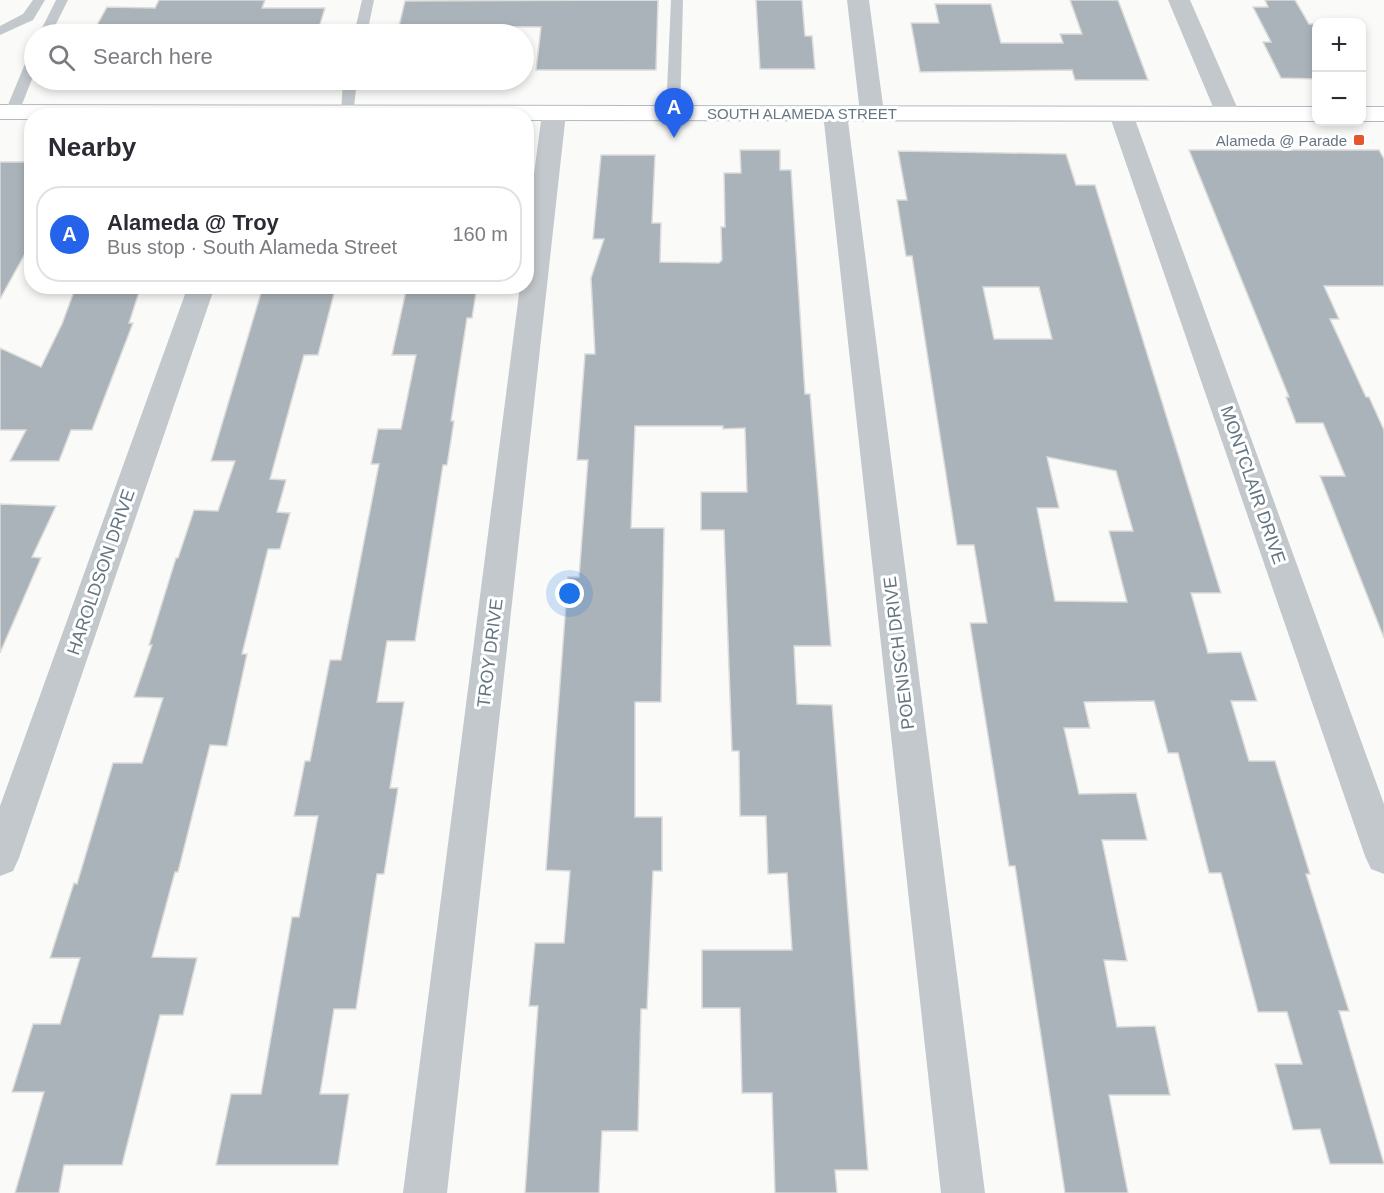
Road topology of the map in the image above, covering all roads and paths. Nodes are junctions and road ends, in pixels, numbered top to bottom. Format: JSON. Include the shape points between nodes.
{"nodes":[{"id":1,"x":39,"y":0,"type":"edge"},
{"id":2,"x":62,"y":0,"type":"edge"},
{"id":3,"x":368,"y":0,"type":"edge"},
{"id":4,"x":677,"y":0,"type":"edge"},
{"id":5,"x":858,"y":0,"type":"edge"},
{"id":6,"x":1179,"y":0,"type":"edge"},
{"id":7,"x":50,"y":24,"type":"edge"},
{"id":8,"x":362,"y":24,"type":"edge"},
{"id":9,"x":0,"y":31,"type":"edge"},
{"id":10,"x":24,"y":78,"type":"edge"},
{"id":11,"x":349,"y":90,"type":"edge"},
{"id":12,"x":348,"y":108,"type":"edge"},
{"id":13,"x":6,"y":112,"type":"edge"},
{"id":14,"x":24,"y":112,"type":"edge"},
{"id":15,"x":534,"y":113,"type":"edge"},
{"id":16,"x":554,"y":113,"type":"junction"},
{"id":17,"x":673,"y":113,"type":"junction"},
{"id":18,"x":835,"y":113,"type":"junction"},
{"id":19,"x":872,"y":113,"type":"junction"},
{"id":20,"x":1121,"y":114,"type":"junction"},
{"id":21,"x":1228,"y":114,"type":"junction"},
{"id":22,"x":1312,"y":114,"type":"edge"},
{"id":23,"x":1366,"y":114,"type":"edge"},
{"id":24,"x":1384,"y":114,"type":"edge"},
{"id":25,"x":534,"y":280,"type":"edge"},
{"id":26,"x":199,"y":294,"type":"edge"},
{"id":27,"x":532,"y":294,"type":"edge"},
{"id":28,"x":1384,"y":856,"type":"edge"},
{"id":29,"x":0,"y":858,"type":"edge"},
{"id":30,"x":425,"y":1193,"type":"edge"},
{"id":31,"x":963,"y":1193,"type":"edge"}],
"edges":[{"from":1,"to":9,"type":"lane","via":[[28,17]]},
{"from":2,"to":7,"type":"lane"},
{"from":3,"to":8,"type":"lane"},
{"from":4,"to":17,"type":"lane"},
{"from":5,"to":19,"type":"street"},
{"from":6,"to":21,"type":"street"},
{"from":10,"to":13,"type":"lane"},
{"from":11,"to":12,"type":"lane"},
{"from":13,"to":14,"type":"main road","name":"SOUTH ALAMEDA STREET"},
{"from":15,"to":16,"type":"main road","name":"SOUTH ALAMEDA STREET"},
{"from":16,"to":17,"type":"main road","name":"SOUTH ALAMEDA STREET"},
{"from":16,"to":25,"type":"street","name":"TROY DRIVE"},
{"from":17,"to":18,"type":"main road","name":"SOUTH ALAMEDA STREET"},
{"from":18,"to":19,"type":"main road","name":"SOUTH ALAMEDA STREET"},
{"from":18,"to":31,"type":"street","name":"POENISCH DRIVE"},
{"from":19,"to":20,"type":"main road","name":"SOUTH ALAMEDA STREET"},
{"from":20,"to":21,"type":"main road","name":"SOUTH ALAMEDA STREET"},
{"from":20,"to":28,"type":"street","name":"MONTCLAIR DRIVE"},
{"from":21,"to":22,"type":"main road","name":"SOUTH ALAMEDA STREET"},
{"from":23,"to":24,"type":"main road"},
{"from":26,"to":29,"type":"street","name":"HAROLDSON DRIVE"},
{"from":27,"to":30,"type":"street","name":"TROY DRIVE"}]}
